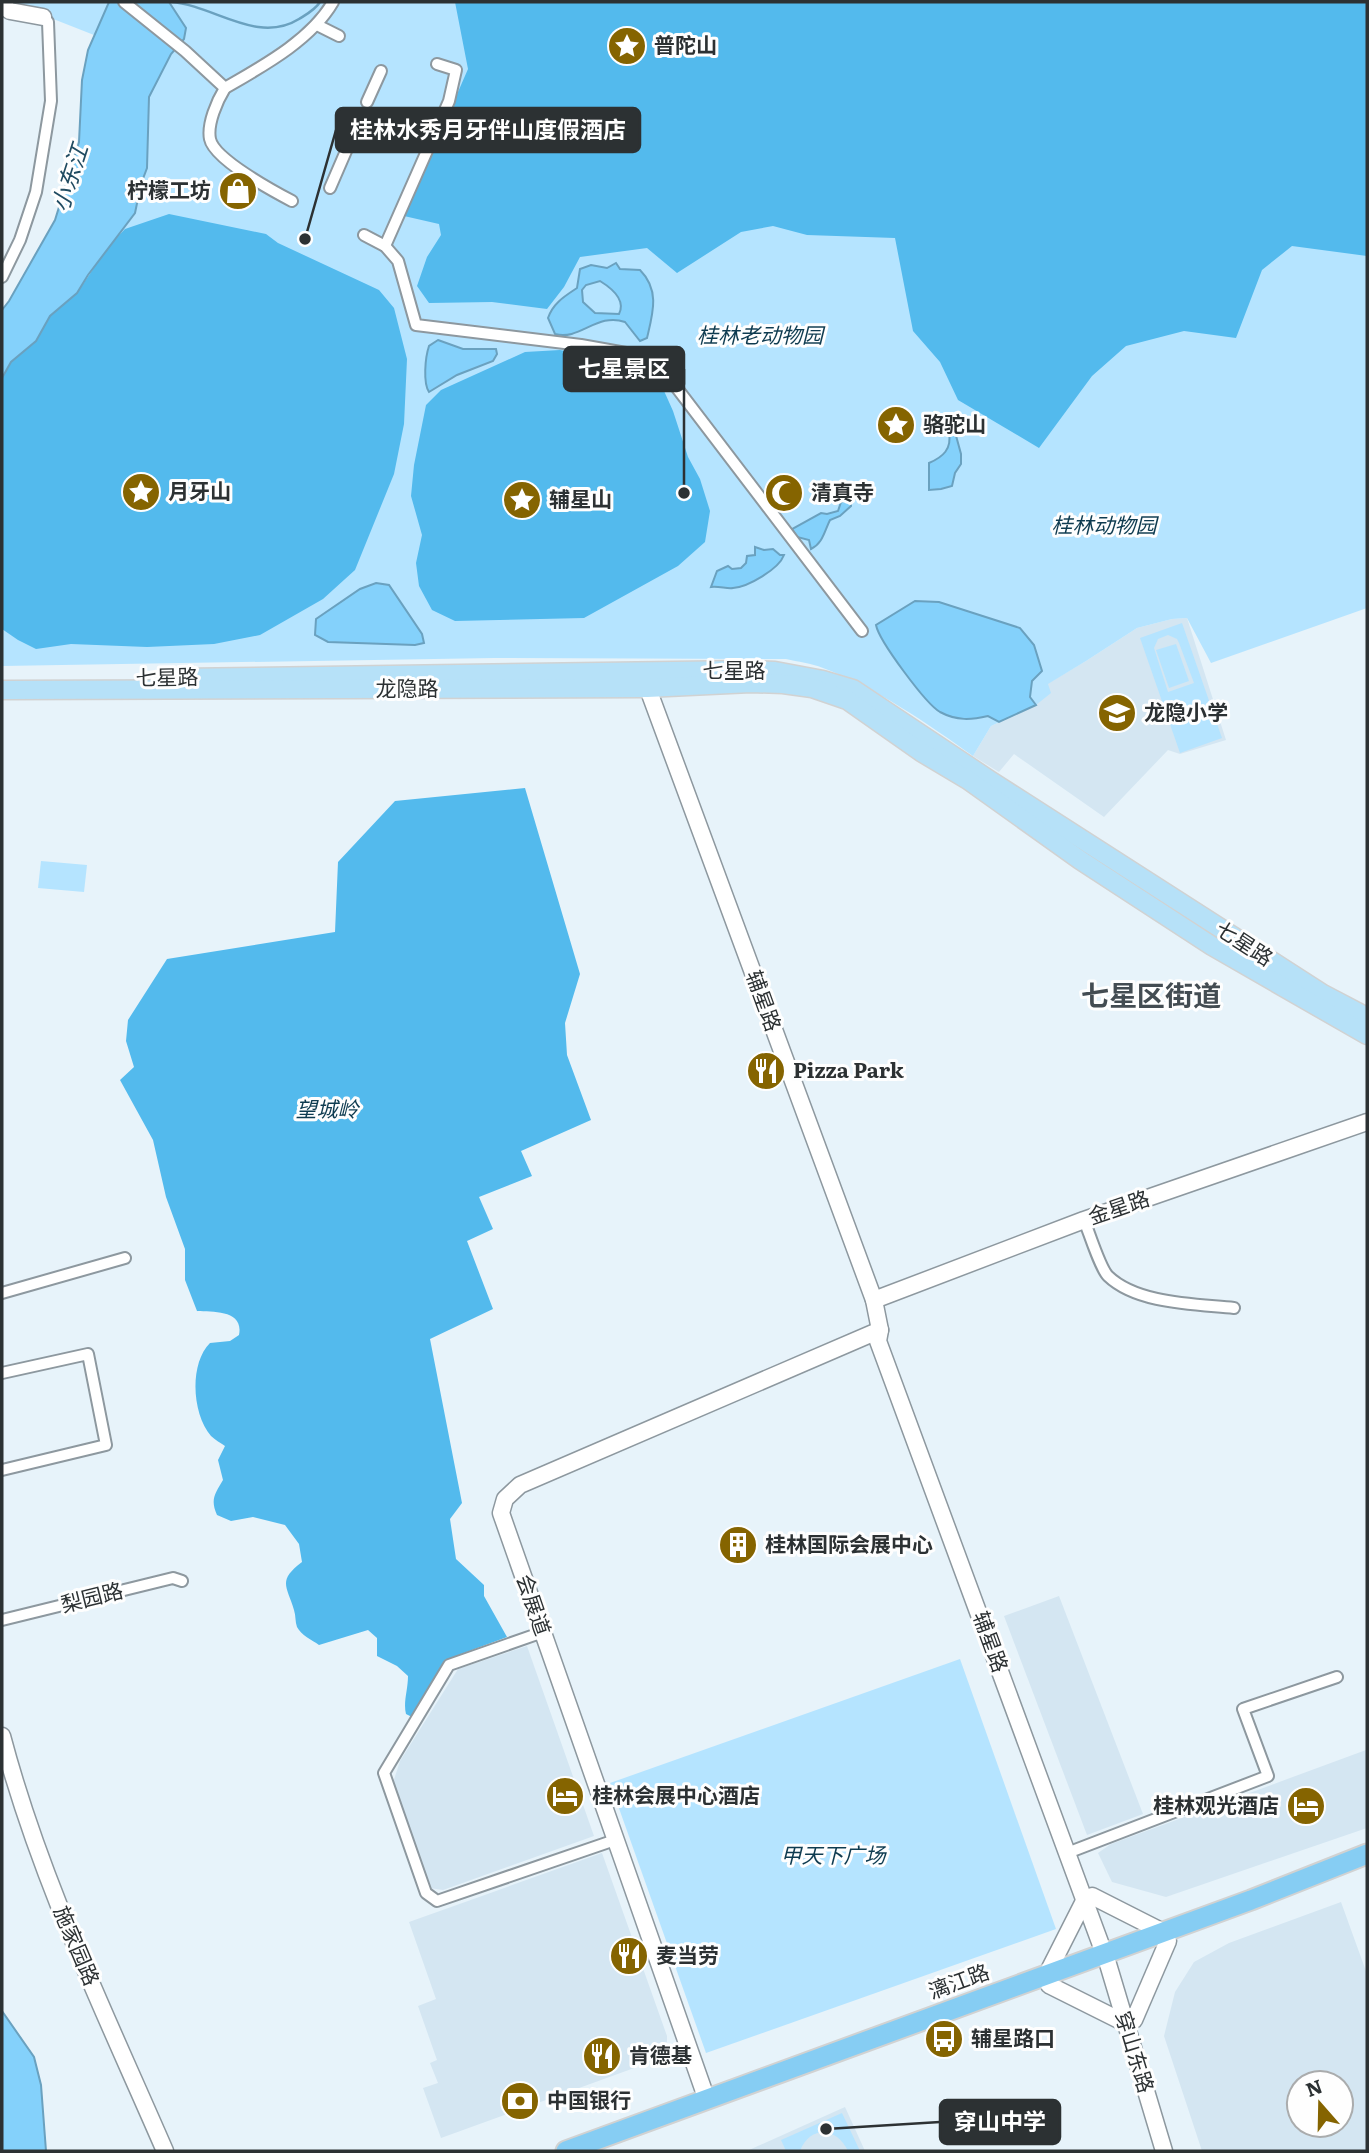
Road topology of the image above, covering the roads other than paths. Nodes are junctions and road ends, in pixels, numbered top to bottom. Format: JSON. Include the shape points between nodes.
{"nodes":[{"id":1,"x":124,"y":2,"type":"edge"},
{"id":2,"x":333,"y":2,"type":"edge"},
{"id":3,"x":2,"y":5,"type":"edge"},
{"id":4,"x":43,"y":17,"type":"joint"},
{"id":5,"x":317,"y":25,"type":"junction"},
{"id":6,"x":339,"y":36,"type":"dead end"},
{"id":7,"x":437,"y":64,"type":"dead end"},
{"id":8,"x":381,"y":71,"type":"dead end"},
{"id":9,"x":225,"y":88,"type":"junction"},
{"id":10,"x":368,"y":102,"type":"dead end"},
{"id":11,"x":359,"y":121,"type":"dead end"},
{"id":12,"x":330,"y":188,"type":"dead end"},
{"id":13,"x":292,"y":201,"type":"dead end"},
{"id":14,"x":364,"y":235,"type":"dead end"},
{"id":15,"x":385,"y":246,"type":"junction"},
{"id":16,"x":2,"y":277,"type":"edge"},
{"id":17,"x":862,"y":631,"type":"dead end"},
{"id":18,"x":2,"y":680,"type":"edge"},
{"id":19,"x":645,"y":680,"type":"junction"},
{"id":20,"x":811,"y":688,"type":"joint"},
{"id":21,"x":2,"y":690,"type":"edge"},
{"id":22,"x":1367,"y":1017,"type":"edge"},
{"id":23,"x":1367,"y":1035,"type":"edge"},
{"id":24,"x":1367,"y":1122,"type":"edge"},
{"id":25,"x":1084,"y":1220,"type":"junction"},
{"id":26,"x":125,"y":1258,"type":"dead end"},
{"id":27,"x":2,"y":1293,"type":"edge"},
{"id":28,"x":874,"y":1300,"type":"junction"},
{"id":29,"x":1234,"y":1308,"type":"dead end"},
{"id":30,"x":880,"y":1330,"type":"junction"},
{"id":31,"x":2,"y":1373,"type":"edge"},
{"id":32,"x":2,"y":1470,"type":"edge"},
{"id":33,"x":182,"y":1581,"type":"dead end"},
{"id":34,"x":2,"y":1620,"type":"edge"},
{"id":35,"x":542,"y":1632,"type":"junction"},
{"id":36,"x":1337,"y":1677,"type":"dead end"},
{"id":37,"x":2,"y":1736,"type":"edge"},
{"id":38,"x":615,"y":1840,"type":"junction"},
{"id":39,"x":1075,"y":1850,"type":"junction"},
{"id":40,"x":1367,"y":1854,"type":"edge"},
{"id":41,"x":1367,"y":1866,"type":"edge"},
{"id":42,"x":1088,"y":1898,"type":"junction"},
{"id":43,"x":1166,"y":1937,"type":"junction"},
{"id":44,"x":1110,"y":1957,"type":"junction"},
{"id":45,"x":1048,"y":1980,"type":"junction"},
{"id":46,"x":1129,"y":2021,"type":"junction"},
{"id":47,"x":707,"y":2100,"type":"junction"},
{"id":48,"x":165,"y":2151,"type":"edge"},
{"id":49,"x":566,"y":2151,"type":"edge"},
{"id":50,"x":598,"y":2151,"type":"edge"},
{"id":51,"x":1164,"y":2151,"type":"edge"},
{"id":52,"x":1174,"y":2151,"type":"edge"}],
"edges":[{"from":1,"to":9,"type":"street"},
{"from":2,"to":5,"type":"street"},
{"from":3,"to":4,"type":"main road","via":[[10,11]]},
{"from":4,"to":16,"type":"street","via":[[48,22],[51,101],[33,203]]},
{"from":5,"to":6,"type":"street"},
{"from":5,"to":9,"type":"street"},
{"from":7,"to":15,"type":"street","via":[[456,70],[449,101]]},
{"from":8,"to":10,"type":"street"},
{"from":9,"to":13,"type":"street","via":[[217,103],[210,141],[240,170]]},
{"from":11,"to":12,"type":"street"},
{"from":14,"to":15,"type":"street"},
{"from":15,"to":17,"type":"street","via":[[398,261],[416,325],[654,358]]},
{"from":18,"to":19,"type":"main road","name":"七星路"},
{"from":19,"to":20,"type":"main road","name":"龙隐路"},
{"from":19,"to":21,"type":"main road","name":"龙隐路"},
{"from":19,"to":22,"type":"main road","name":"七星路","via":[[775,671],[853,689],[1323,994]]},
{"from":19,"to":28,"type":"main road","name":"辅星路"},
{"from":20,"to":23,"type":"main road","name":"七星路","via":[[847,700],[1212,946]]},
{"from":24,"to":25,"type":"main road","name":"金星路"},
{"from":25,"to":28,"type":"main road","name":"金星路"},
{"from":25,"to":29,"type":"street","via":[[1106,1275],[1132,1293]]},
{"from":26,"to":27,"type":"street"},
{"from":28,"to":30,"type":"main road","name":"辅星路"},
{"from":30,"to":35,"type":"main road","name":"会展道","via":[[520,1485],[505,1499],[501,1513]]},
{"from":30,"to":39,"type":"main road","name":"辅星路","via":[[888,1339]]},
{"from":30,"to":42,"type":"main road","name":"辅星路","via":[[878,1341]]},
{"from":31,"to":32,"type":"street","via":[[88,1354],[106,1445]]},
{"from":33,"to":34,"type":"street","name":"梨园路","via":[[173,1578]]},
{"from":35,"to":38,"type":"main road","name":"会展道"},
{"from":35,"to":38,"type":"street","via":[[449,1665],[384,1773],[426,1893],[437,1901]]},
{"from":36,"to":39,"type":"street","via":[[1243,1709],[1268,1776]]},
{"from":37,"to":48,"type":"main road","name":"施家园路","via":[[58,1906]]},
{"from":38,"to":47,"type":"main road","name":"会展道"},
{"from":39,"to":42,"type":"main road","name":"辅星路"},
{"from":40,"to":43,"type":"highway","name":"漓江路"},
{"from":41,"to":43,"type":"highway","name":"漓江路"},
{"from":42,"to":43,"type":"main road"},
{"from":42,"to":44,"type":"main road","name":"辅星路"},
{"from":42,"to":45,"type":"main road"},
{"from":43,"to":44,"type":"highway","name":"漓江路"},
{"from":43,"to":46,"type":"main road"},
{"from":44,"to":45,"type":"highway","name":"漓江路"},
{"from":44,"to":46,"type":"main road","name":"穿山东路"},
{"from":45,"to":46,"type":"main road"},
{"from":45,"to":47,"type":"highway","name":"漓江路"},
{"from":45,"to":50,"type":"highway","name":"漓江路"},
{"from":46,"to":51,"type":"main road","name":"穿山东路"},
{"from":46,"to":52,"type":"main road","name":"穿山东路"},
{"from":47,"to":49,"type":"highway","name":"漓江路"}]}
